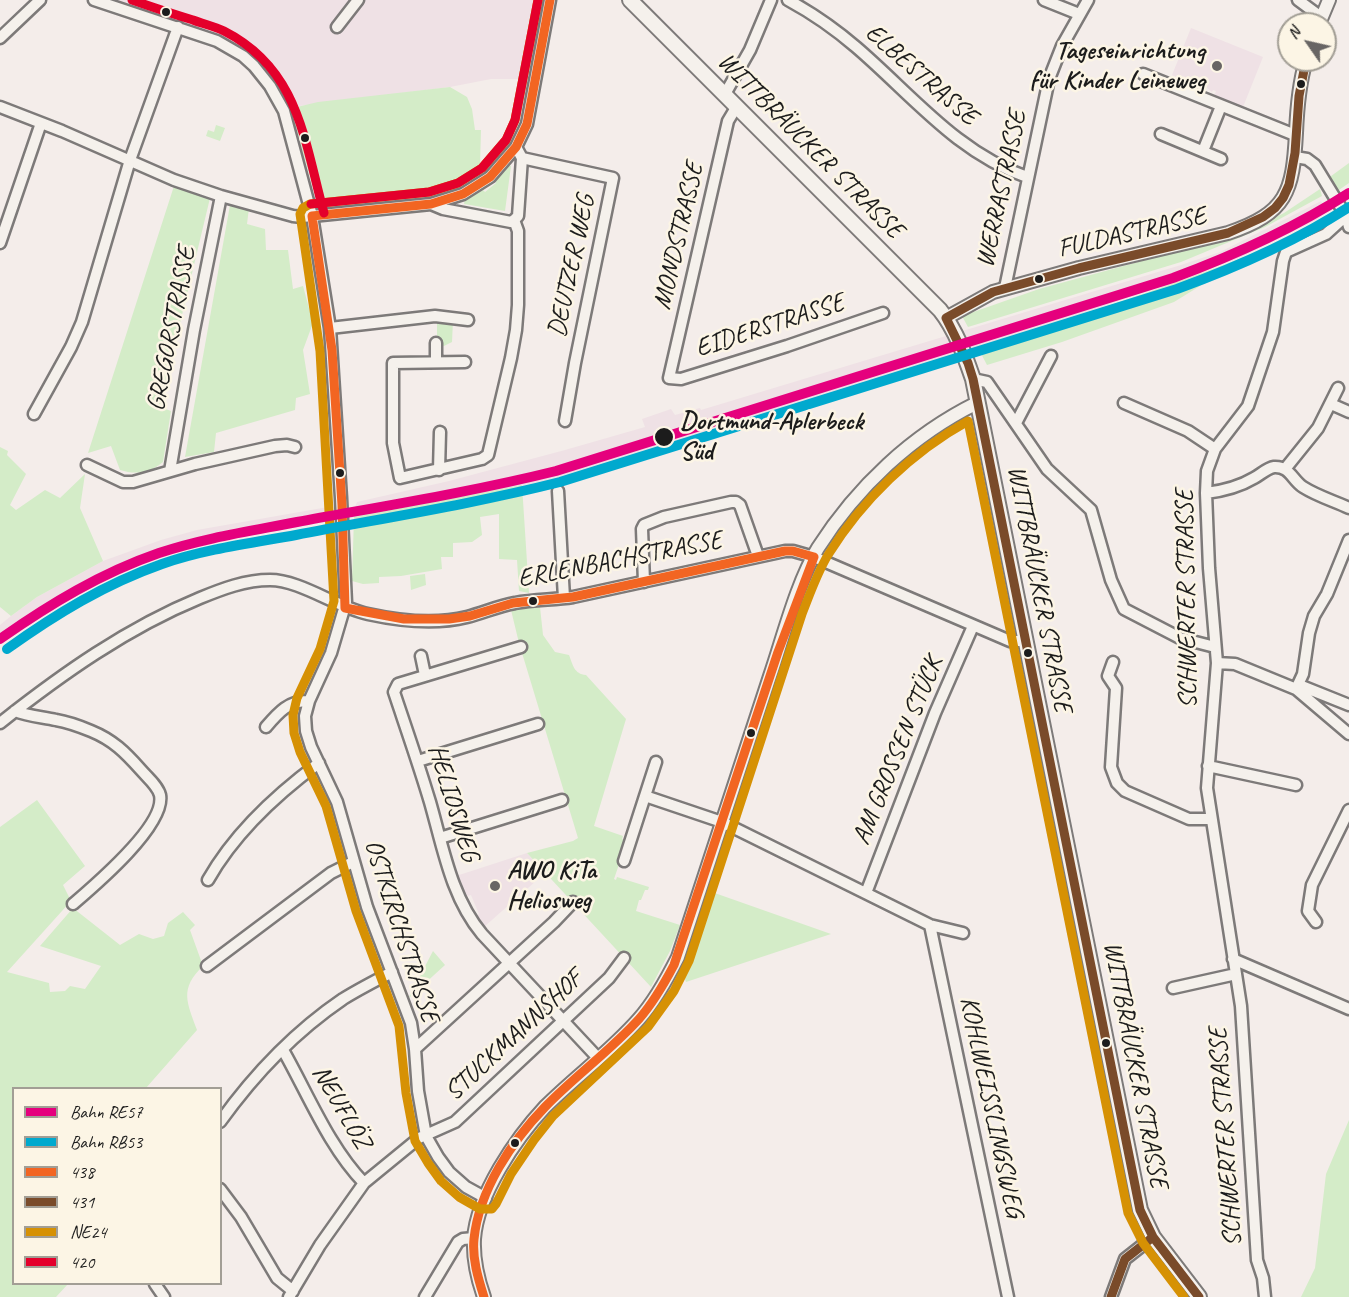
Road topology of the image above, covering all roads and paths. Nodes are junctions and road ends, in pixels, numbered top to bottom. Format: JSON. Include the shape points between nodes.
{"nodes":[{"id":1,"x":40,"y":0,"type":"edge"},
{"id":2,"x":94,"y":0,"type":"edge"},
{"id":3,"x":358,"y":0,"type":"edge"},
{"id":4,"x":550,"y":0,"type":"edge"},
{"id":5,"x":771,"y":0,"type":"edge"},
{"id":6,"x":788,"y":0,"type":"edge"},
{"id":7,"x":1044,"y":0,"type":"edge"},
{"id":8,"x":1088,"y":0,"type":"edge"},
{"id":9,"x":1298,"y":0,"type":"edge"},
{"id":10,"x":634,"y":2,"type":"edge"},
{"id":11,"x":1311,"y":12,"type":"edge"},
{"id":12,"x":1079,"y":14,"type":"junction"},
{"id":13,"x":178,"y":27,"type":"junction"},
{"id":14,"x":337,"y":27,"type":"dead end"},
{"id":15,"x":0,"y":38,"type":"edge"},
{"id":16,"x":1304,"y":72,"type":"edge"},
{"id":17,"x":1143,"y":74,"type":"dead end"},
{"id":18,"x":725,"y":93,"type":"junction"},
{"id":19,"x":737,"y":106,"type":"junction"},
{"id":20,"x":1221,"y":106,"type":"junction"},
{"id":21,"x":0,"y":107,"type":"edge"},
{"id":22,"x":41,"y":123,"type":"junction"},
{"id":23,"x":1161,"y":134,"type":"dead end"},
{"id":24,"x":1295,"y":135,"type":"junction"},
{"id":25,"x":516,"y":147,"type":"junction"},
{"id":26,"x":1203,"y":151,"type":"junction"},
{"id":27,"x":1295,"y":157,"type":"junction"},
{"id":28,"x":522,"y":158,"type":"junction"},
{"id":29,"x":1221,"y":159,"type":"dead end"},
{"id":30,"x":130,"y":160,"type":"junction"},
{"id":31,"x":1027,"y":177,"type":"junction"},
{"id":32,"x":221,"y":196,"type":"junction"},
{"id":33,"x":431,"y":204,"type":"junction"},
{"id":34,"x":1348,"y":214,"type":"edge"},
{"id":35,"x":312,"y":216,"type":"junction"},
{"id":36,"x":514,"y":220,"type":"junction"},
{"id":37,"x":1349,"y":227,"type":"edge"},
{"id":38,"x":0,"y":243,"type":"edge"},
{"id":39,"x":1005,"y":288,"type":"junction"},
{"id":40,"x":883,"y":313,"type":"dead end"},
{"id":41,"x":468,"y":320,"type":"dead end"},
{"id":42,"x":948,"y":322,"type":"junction"},
{"id":43,"x":330,"y":328,"type":"junction"},
{"id":44,"x":436,"y":343,"type":"dead end"},
{"id":45,"x":1051,"y":356,"type":"dead end"},
{"id":46,"x":436,"y":362,"type":"junction"},
{"id":47,"x":465,"y":362,"type":"dead end"},
{"id":48,"x":972,"y":376,"type":"junction"},
{"id":49,"x":669,"y":378,"type":"joint"},
{"id":50,"x":1338,"y":388,"type":"dead end"},
{"id":51,"x":978,"y":403,"type":"junction"},
{"id":52,"x":1124,"y":403,"type":"dead end"},
{"id":53,"x":1331,"y":404,"type":"junction"},
{"id":54,"x":1349,"y":412,"type":"edge"},
{"id":55,"x":34,"y":414,"type":"dead end"},
{"id":56,"x":565,"y":421,"type":"dead end"},
{"id":57,"x":1016,"y":423,"type":"junction"},
{"id":58,"x":440,"y":432,"type":"dead end"},
{"id":59,"x":295,"y":447,"type":"dead end"},
{"id":60,"x":1215,"y":449,"type":"junction"},
{"id":61,"x":87,"y":465,"type":"dead end"},
{"id":62,"x":1285,"y":469,"type":"junction"},
{"id":63,"x":439,"y":470,"type":"junction"},
{"id":64,"x":170,"y":471,"type":"junction"},
{"id":65,"x":558,"y":491,"type":"dead end"},
{"id":66,"x":1206,"y":493,"type":"junction"},
{"id":67,"x":1349,"y":508,"type":"edge"},
{"id":68,"x":1349,"y":540,"type":"edge"},
{"id":69,"x":758,"y":556,"type":"junction"},
{"id":70,"x":814,"y":557,"type":"junction"},
{"id":71,"x":644,"y":582,"type":"junction"},
{"id":72,"x":564,"y":598,"type":"junction"},
{"id":73,"x":345,"y":608,"type":"junction"},
{"id":74,"x":973,"y":626,"type":"junction"},
{"id":75,"x":1025,"y":641,"type":"junction"},
{"id":76,"x":521,"y":647,"type":"dead end"},
{"id":77,"x":1215,"y":647,"type":"junction"},
{"id":78,"x":421,"y":657,"type":"dead end"},
{"id":79,"x":1113,"y":662,"type":"dead end"},
{"id":80,"x":1217,"y":663,"type":"junction"},
{"id":81,"x":425,"y":675,"type":"junction"},
{"id":82,"x":1298,"y":687,"type":"junction"},
{"id":83,"x":309,"y":701,"type":"junction"},
{"id":84,"x":1349,"y":705,"type":"edge"},
{"id":85,"x":15,"y":711,"type":"junction"},
{"id":86,"x":0,"y":723,"type":"edge"},
{"id":87,"x":538,"y":724,"type":"dead end"},
{"id":88,"x":266,"y":727,"type":"dead end"},
{"id":89,"x":1349,"y":734,"type":"edge"},
{"id":90,"x":418,"y":761,"type":"junction"},
{"id":91,"x":656,"y":762,"type":"dead end"},
{"id":92,"x":318,"y":763,"type":"junction"},
{"id":93,"x":1208,"y":766,"type":"junction"},
{"id":94,"x":1296,"y":785,"type":"dead end"},
{"id":95,"x":645,"y":796,"type":"junction"},
{"id":96,"x":562,"y":800,"type":"dead end"},
{"id":97,"x":1349,"y":810,"type":"edge"},
{"id":98,"x":1211,"y":819,"type":"junction"},
{"id":99,"x":722,"y":822,"type":"junction"},
{"id":100,"x":440,"y":838,"type":"junction"},
{"id":101,"x":624,"y":861,"type":"dead end"},
{"id":102,"x":353,"y":862,"type":"junction"},
{"id":103,"x":208,"y":880,"type":"dead end"},
{"id":104,"x":866,"y":893,"type":"junction"},
{"id":105,"x":573,"y":902,"type":"dead end"},
{"id":106,"x":73,"y":904,"type":"dead end"},
{"id":107,"x":1317,"y":922,"type":"dead end"},
{"id":108,"x":930,"y":926,"type":"junction"},
{"id":109,"x":963,"y":933,"type":"dead end"},
{"id":110,"x":624,"y":958,"type":"dead end"},
{"id":111,"x":1233,"y":959,"type":"junction"},
{"id":112,"x":510,"y":963,"type":"junction"},
{"id":113,"x":207,"y":966,"type":"dead end"},
{"id":114,"x":392,"y":972,"type":"junction"},
{"id":115,"x":1236,"y":974,"type":"junction"},
{"id":116,"x":1173,"y":988,"type":"dead end"},
{"id":117,"x":1349,"y":1009,"type":"edge"},
{"id":118,"x":564,"y":1021,"type":"junction"},
{"id":119,"x":415,"y":1049,"type":"junction"},
{"id":120,"x":283,"y":1050,"type":"junction"},
{"id":121,"x":598,"y":1058,"type":"junction"},
{"id":122,"x":222,"y":1120,"type":"edge"},
{"id":123,"x":426,"y":1136,"type":"junction"},
{"id":124,"x":364,"y":1183,"type":"junction"},
{"id":125,"x":222,"y":1192,"type":"edge"},
{"id":126,"x":486,"y":1198,"type":"junction"},
{"id":127,"x":1153,"y":1237,"type":"junction"},
{"id":128,"x":474,"y":1238,"type":"junction"},
{"id":129,"x":291,"y":1294,"type":"edge"},
{"id":130,"x":425,"y":1297,"type":"edge"},
{"id":131,"x":484,"y":1297,"type":"edge"},
{"id":132,"x":1008,"y":1297,"type":"edge"},
{"id":133,"x":1111,"y":1297,"type":"edge"},
{"id":134,"x":1199,"y":1297,"type":"edge"},
{"id":135,"x":1264,"y":1297,"type":"edge"}],
"edges":[{"from":1,"to":15,"type":"street"},
{"from":2,"to":13,"type":"street","name":"OSTKIRCHSTRASSE"},
{"from":3,"to":14,"type":"street"},
{"from":4,"to":25,"type":"street","via":[[527,124]]},
{"from":5,"to":18,"type":"street","via":[[750,50]]},
{"from":6,"to":31,"type":"street","name":"ELBESTRASSE","via":[[845,38],[950,134]]},
{"from":7,"to":12,"type":"street"},
{"from":8,"to":12,"type":"street","name":"WERRASTRASSE"},
{"from":9,"to":11,"type":"street"},
{"from":10,"to":18,"type":"main road","name":"WITTBRÄUCKER STRASSE"},
{"from":12,"to":31,"type":"street","name":"WERRASTRASSE","via":[[1049,79]]},
{"from":13,"to":30,"type":"street"},
{"from":13,"to":35,"type":"street","name":"OSTKIRCHSTRASSE","via":[[234,50],[270,86],[284,111]]},
{"from":16,"to":24,"type":"street"},
{"from":17,"to":20,"type":"street"},
{"from":18,"to":19,"type":"main road","name":"WITTBRÄUCKER STRASSE"},
{"from":19,"to":42,"type":"main road","name":"WITTBRÄUCKER STRASSE"},
{"from":19,"to":49,"type":"street","name":"MONDSTRASSE","via":[[728,121]]},
{"from":20,"to":24,"type":"street"},
{"from":20,"to":26,"type":"street"},
{"from":21,"to":22,"type":"street"},
{"from":22,"to":30,"type":"street"},
{"from":22,"to":38,"type":"street"},
{"from":23,"to":26,"type":"street"},
{"from":24,"to":27,"type":"street"},
{"from":25,"to":28,"type":"street"},
{"from":25,"to":33,"type":"street","via":[[480,185]]},
{"from":26,"to":29,"type":"street"},
{"from":27,"to":34,"type":"street","via":[[1315,165]]},
{"from":27,"to":39,"type":"street","name":"FULDASTRASSE","via":[[1291,184],[1281,202],[1244,228]]},
{"from":28,"to":36,"type":"street","via":[[518,216]]},
{"from":28,"to":56,"type":"street","name":"DEUTZER WEG","via":[[613,178]]},
{"from":30,"to":32,"type":"street"},
{"from":30,"to":55,"type":"street","via":[[82,322]]},
{"from":31,"to":39,"type":"street","name":"WERRASTRASSE"},
{"from":32,"to":35,"type":"street","via":[[293,216]]},
{"from":32,"to":64,"type":"street","name":"GREGORSTRASSE"},
{"from":33,"to":35,"type":"street"},
{"from":33,"to":36,"type":"street"},
{"from":34,"to":37,"type":"street"},
{"from":34,"to":60,"type":"street","name":"SCHWERTER STRASSE","via":[[1326,234],[1286,252],[1273,332],[1248,406]]},
{"from":35,"to":43,"type":"street","name":"OSTKIRCHSTRASSE"},
{"from":36,"to":63,"type":"street","via":[[518,231],[517,322],[488,455]]},
{"from":39,"to":42,"type":"street","name":"FULDASTRASSE","via":[[983,296]]},
{"from":40,"to":49,"type":"street","name":"EIDERSTRASSE","via":[[681,379]]},
{"from":41,"to":43,"type":"street","via":[[435,316]]},
{"from":42,"to":48,"type":"main road","name":"WITTBRÄUCKER STRASSE"},
{"from":43,"to":73,"type":"street","name":"OSTKIRCHSTRASSE"},
{"from":44,"to":46,"type":"street"},
{"from":45,"to":57,"type":"street"},
{"from":46,"to":47,"type":"street"},
{"from":46,"to":63,"type":"street","via":[[393,363],[393,443],[400,478]]},
{"from":48,"to":51,"type":"main road","name":"WITTBRÄUCKER STRASSE"},
{"from":48,"to":57,"type":"street","via":[[987,382]]},
{"from":50,"to":53,"type":"street"},
{"from":51,"to":70,"type":"street","via":[[925,435],[877,475],[859,493]]},
{"from":51,"to":75,"type":"main road","name":"WITTBRÄUCKER STRASSE"},
{"from":52,"to":60,"type":"street","via":[[1188,431]]},
{"from":53,"to":54,"type":"street"},
{"from":53,"to":62,"type":"street","via":[[1312,437]]},
{"from":57,"to":77,"type":"street","via":[[1047,469],[1091,510],[1111,580],[1124,609],[1180,638]]},
{"from":58,"to":63,"type":"street"},
{"from":59,"to":64,"type":"street","via":[[275,446]]},
{"from":60,"to":66,"type":"street","name":"SCHWERTER STRASSE"},
{"from":61,"to":64,"type":"street","via":[[128,482]]},
{"from":62,"to":66,"type":"street","via":[[1271,467],[1235,487]]},
{"from":62,"to":67,"type":"street","via":[[1300,485]]},
{"from":65,"to":72,"type":"street"},
{"from":66,"to":77,"type":"street","name":"SCHWERTER STRASSE"},
{"from":68,"to":82,"type":"street","via":[[1314,616]]},
{"from":69,"to":70,"type":"street","name":"ERLENBACHSTRASSE","via":[[793,551]]},
{"from":69,"to":71,"type":"street","name":"ERLENBACHSTRASSE"},
{"from":69,"to":71,"type":"street","via":[[736,501],[664,517],[644,525],[642,530]]},
{"from":70,"to":74,"type":"street","name":"ERLENBACHSTRASSE"},
{"from":70,"to":99,"type":"street"},
{"from":71,"to":72,"type":"street","name":"ERLENBACHSTRASSE"},
{"from":72,"to":73,"type":"street","name":"ERLENBACHSTRASSE","via":[[517,602],[467,617],[435,621],[391,618]]},
{"from":73,"to":83,"type":"street","name":"OSTKIRCHSTRASSE","via":[[331,653]]},
{"from":73,"to":85,"type":"street","name":"ERLENBACHSTRASSE","via":[[279,580],[231,586],[133,631],[76,666]]},
{"from":74,"to":75,"type":"street","name":"ERLENBACHSTRASSE","via":[[1010,641]]},
{"from":74,"to":104,"type":"street","name":"AM GROSSEN STÜCK"},
{"from":75,"to":127,"type":"main road","name":"WITTBRÄUCKER STRASSE","via":[[1133,1179],[1140,1210]]},
{"from":76,"to":81,"type":"street","name":"HELIOSWEG"},
{"from":77,"to":80,"type":"street","name":"SCHWERTER STRASSE"},
{"from":78,"to":81,"type":"street"},
{"from":79,"to":98,"type":"street","via":[[1108,676],[1116,688],[1111,767],[1117,783],[1125,791],[1189,819]]},
{"from":80,"to":82,"type":"street","via":[[1235,664]]},
{"from":80,"to":93,"type":"street","name":"SCHWERTER STRASSE"},
{"from":81,"to":90,"type":"street","name":"HELIOSWEG","via":[[398,684],[394,692]]},
{"from":82,"to":84,"type":"street"},
{"from":82,"to":89,"type":"street"},
{"from":83,"to":88,"type":"street","via":[[289,704]]},
{"from":83,"to":92,"type":"street","name":"OSTKIRCHSTRASSE","via":[[306,731]]},
{"from":85,"to":86,"type":"street","name":"ERLENBACHSTRASSE"},
{"from":85,"to":106,"type":"street","via":[[68,723],[110,740],[124,750],[159,792],[160,804],[149,826]]},
{"from":87,"to":90,"type":"street"},
{"from":90,"to":100,"type":"street","name":"HELIOSWEG"},
{"from":91,"to":95,"type":"street"},
{"from":92,"to":102,"type":"street","name":"OSTKIRCHSTRASSE","via":[[337,802]]},
{"from":92,"to":103,"type":"street","via":[[260,814],[218,861]]},
{"from":93,"to":94,"type":"street"},
{"from":93,"to":98,"type":"street","name":"SCHWERTER STRASSE"},
{"from":95,"to":99,"type":"street"},
{"from":95,"to":101,"type":"street"},
{"from":96,"to":100,"type":"street"},
{"from":97,"to":107,"type":"street","via":[[1312,885],[1308,911]]},
{"from":98,"to":111,"type":"street","name":"SCHWERTER STRASSE"},
{"from":99,"to":104,"type":"street"},
{"from":99,"to":121,"type":"street","via":[[678,957],[639,1019]]},
{"from":100,"to":112,"type":"street","name":"HELIOSWEG","via":[[458,896],[474,924]]},
{"from":102,"to":113,"type":"street","via":[[331,873]]},
{"from":102,"to":114,"type":"street","name":"OSTKIRCHSTRASSE"},
{"from":104,"to":108,"type":"street"},
{"from":105,"to":112,"type":"street"},
{"from":108,"to":109,"type":"street"},
{"from":108,"to":132,"type":"street","name":"KOHLWEISSLINGSWEG"},
{"from":110,"to":118,"type":"street","name":"STUCKMANNSHOF"},
{"from":111,"to":115,"type":"street","name":"SCHWERTER STRASSE"},
{"from":111,"to":117,"type":"street"},
{"from":112,"to":118,"type":"street","name":"HELIOSWEG"},
{"from":112,"to":119,"type":"street"},
{"from":114,"to":119,"type":"street","name":"OSTKIRCHSTRASSE","via":[[411,1023]]},
{"from":114,"to":120,"type":"street","via":[[327,1010]]},
{"from":115,"to":116,"type":"street"},
{"from":115,"to":135,"type":"street","name":"SCHWERTER STRASSE","via":[[1257,1260]]},
{"from":118,"to":121,"type":"street","name":"HELIOSWEG"},
{"from":118,"to":123,"type":"street","name":"STUCKMANNSHOF","via":[[454,1122]]},
{"from":119,"to":123,"type":"street","name":"OSTKIRCHSTRASSE"},
{"from":120,"to":122,"type":"street"},
{"from":120,"to":124,"type":"street","name":"NEUFLÖZ","via":[[338,1151]]},
{"from":121,"to":126,"type":"street","via":[[544,1108],[501,1168]]},
{"from":123,"to":124,"type":"street","name":"STUCKMANNSHOF","via":[[406,1147]]},
{"from":123,"to":126,"type":"street","name":"OSTKIRCHSTRASSE","via":[[449,1172]]},
{"from":124,"to":129,"type":"street","name":"STUCKMANNSHOF"},
{"from":125,"to":129,"type":"street"},
{"from":126,"to":128,"type":"street"},
{"from":127,"to":133,"type":"street","via":[[1125,1259]]},
{"from":127,"to":134,"type":"main road","name":"WITTBRÄUCKER STRASSE"},
{"from":128,"to":130,"type":"street","via":[[458,1242]]},
{"from":128,"to":131,"type":"street","via":[[476,1273]]}]}
